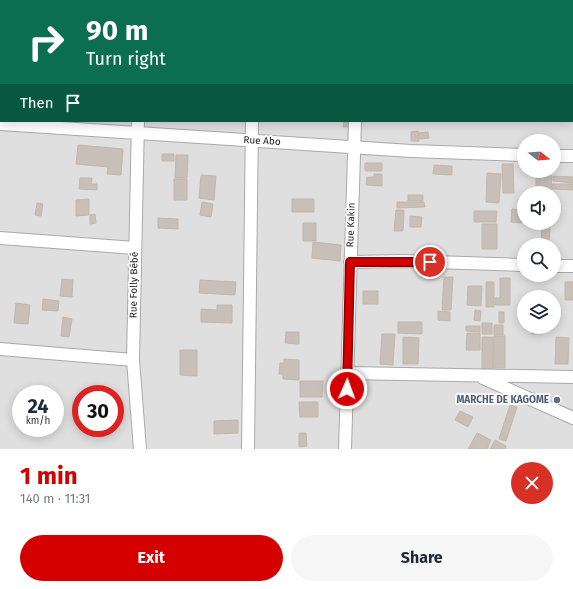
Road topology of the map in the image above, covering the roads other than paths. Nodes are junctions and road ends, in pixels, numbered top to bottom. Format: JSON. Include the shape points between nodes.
{"nodes":[{"id":1,"x":138,"y":122,"type":"edge"},
{"id":2,"x":252,"y":122,"type":"edge"},
{"id":3,"x":355,"y":122,"type":"edge"},
{"id":4,"x":0,"y":124,"type":"edge"},
{"id":5,"x":138,"y":134,"type":"junction"},
{"id":6,"x":251,"y":140,"type":"junction"},
{"id":7,"x":354,"y":147,"type":"junction"},
{"id":8,"x":517,"y":155,"type":"edge"},
{"id":9,"x":561,"y":156,"type":"edge"},
{"id":10,"x":573,"y":156,"type":"edge"},
{"id":11,"x":0,"y":238,"type":"edge"},
{"id":12,"x":135,"y":248,"type":"junction"},
{"id":13,"x":350,"y":262,"type":"junction"},
{"id":14,"x":517,"y":265,"type":"edge"},
{"id":15,"x":561,"y":266,"type":"edge"},
{"id":16,"x":573,"y":266,"type":"edge"},
{"id":17,"x":0,"y":349,"type":"edge"},
{"id":18,"x":133,"y":360,"type":"junction"},
{"id":19,"x":348,"y":373,"type":"junction"},
{"id":20,"x":478,"y":376,"type":"junction"},
{"id":21,"x":573,"y":378,"type":"edge"},
{"id":22,"x":573,"y":418,"type":"edge"},
{"id":23,"x":140,"y":449,"type":"edge"},
{"id":24,"x":248,"y":449,"type":"edge"},
{"id":25,"x":345,"y":449,"type":"edge"}],
"edges":[{"from":1,"to":5,"type":"street","name":"Rue Folly Bébé"},
{"from":2,"to":6,"type":"street"},
{"from":3,"to":7,"type":"street","name":"Rue Kakin"},
{"from":4,"to":5,"type":"street","name":"Rue Abo"},
{"from":5,"to":6,"type":"street","name":"Rue Abo"},
{"from":5,"to":12,"type":"street","name":"Rue Folly Bébé"},
{"from":6,"to":7,"type":"street","name":"Rue Abo"},
{"from":6,"to":24,"type":"street"},
{"from":7,"to":8,"type":"street","name":"Rue Abo"},
{"from":7,"to":13,"type":"street","name":"Rue Kakin"},
{"from":9,"to":10,"type":"street"},
{"from":11,"to":12,"type":"street"},
{"from":12,"to":18,"type":"street","name":"Rue Folly Bébé"},
{"from":13,"to":14,"type":"street"},
{"from":13,"to":19,"type":"street","name":"Rue Kakin"},
{"from":15,"to":16,"type":"street"},
{"from":17,"to":18,"type":"street"},
{"from":18,"to":23,"type":"street","name":"Rue Folly Bébé"},
{"from":19,"to":20,"type":"street"},
{"from":19,"to":25,"type":"street","name":"Rue Kakin"},
{"from":20,"to":21,"type":"street"},
{"from":20,"to":22,"type":"street"}]}
